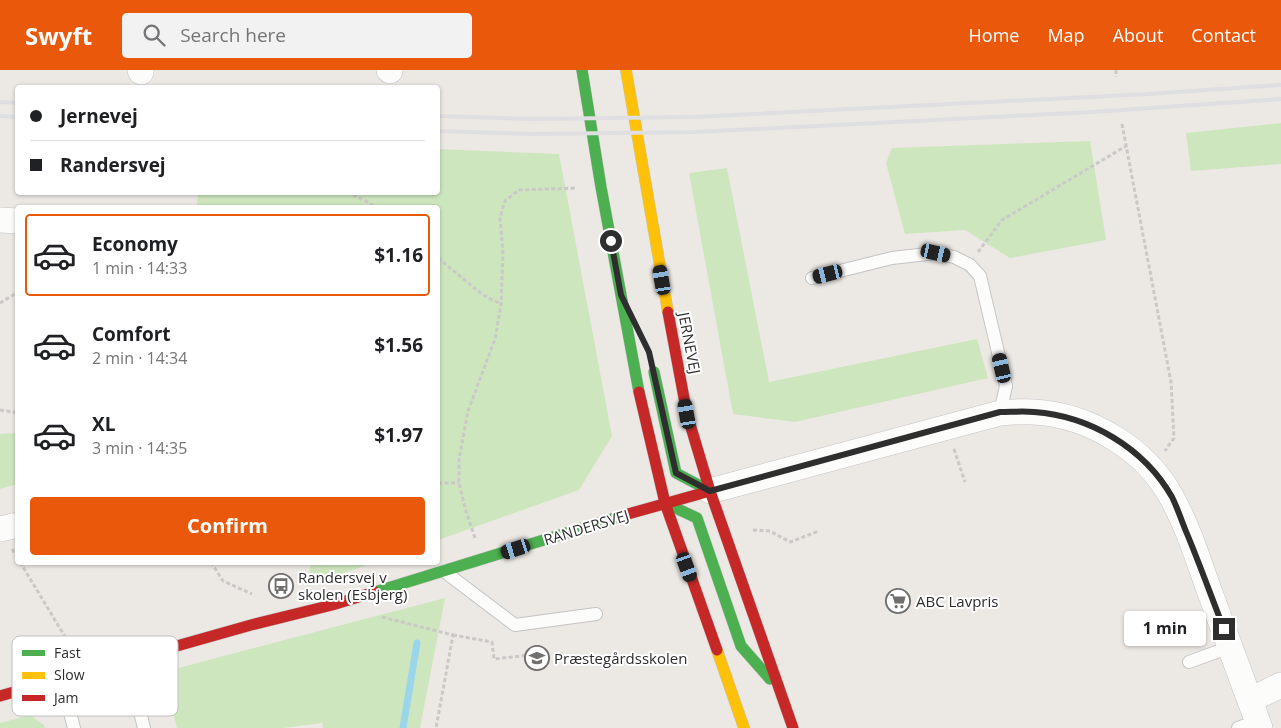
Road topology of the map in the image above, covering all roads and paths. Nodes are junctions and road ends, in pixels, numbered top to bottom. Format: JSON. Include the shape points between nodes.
{"nodes":[{"id":1,"x":582,"y":70,"type":"edge"},
{"id":2,"x":626,"y":70,"type":"edge"},
{"id":3,"x":1116,"y":70,"type":"edge"},
{"id":4,"x":1116,"y":77,"type":"dead end"},
{"id":5,"x":1122,"y":124,"type":"dead end"},
{"id":6,"x":1126,"y":146,"type":"junction"},
{"id":7,"x":601,"y":187,"type":"junction"},
{"id":8,"x":353,"y":195,"type":"edge"},
{"id":9,"x":372,"y":205,"type":"edge"},
{"id":10,"x":0,"y":220,"type":"edge"},
{"id":11,"x":15,"y":221,"type":"edge"},
{"id":12,"x":440,"y":260,"type":"edge"},
{"id":13,"x":970,"y":265,"type":"junction"},
{"id":14,"x":812,"y":278,"type":"dead end"},
{"id":15,"x":15,"y":294,"type":"edge"},
{"id":16,"x":621,"y":295,"type":"junction"},
{"id":17,"x":0,"y":303,"type":"edge"},
{"id":18,"x":501,"y":304,"type":"junction"},
{"id":19,"x":641,"y":336,"type":"dead end"},
{"id":20,"x":651,"y":362,"type":"dead end"},
{"id":21,"x":0,"y":410,"type":"edge"},
{"id":22,"x":15,"y":412,"type":"edge"},
{"id":23,"x":1000,"y":412,"type":"junction"},
{"id":24,"x":955,"y":451,"type":"dead end"},
{"id":25,"x":1152,"y":469,"type":"junction"},
{"id":26,"x":965,"y":482,"type":"dead end"},
{"id":27,"x":440,"y":483,"type":"edge"},
{"id":28,"x":459,"y":483,"type":"junction"},
{"id":29,"x":710,"y":491,"type":"junction"},
{"id":30,"x":665,"y":503,"type":"junction"},
{"id":31,"x":15,"y":526,"type":"edge"},
{"id":32,"x":0,"y":529,"type":"edge"},
{"id":33,"x":753,"y":530,"type":"dead end"},
{"id":34,"x":819,"y":531,"type":"dead end"},
{"id":35,"x":482,"y":560,"type":"junction"},
{"id":36,"x":22,"y":565,"type":"edge"},
{"id":37,"x":213,"y":565,"type":"edge"},
{"id":38,"x":444,"y":572,"type":"junction"},
{"id":39,"x":252,"y":594,"type":"dead end"},
{"id":40,"x":596,"y":614,"type":"dead end"},
{"id":41,"x":379,"y":616,"type":"dead end"},
{"id":42,"x":453,"y":635,"type":"junction"},
{"id":43,"x":64,"y":636,"type":"edge"},
{"id":44,"x":178,"y":646,"type":"edge"},
{"id":45,"x":1230,"y":647,"type":"junction"},
{"id":46,"x":531,"y":655,"type":"dead end"},
{"id":47,"x":1189,"y":662,"type":"dead end"},
{"id":48,"x":1281,"y":685,"type":"edge"},
{"id":49,"x":780,"y":690,"type":"junction"},
{"id":50,"x":1251,"y":719,"type":"edge"},
{"id":51,"x":436,"y":728,"type":"edge"},
{"id":52,"x":744,"y":728,"type":"edge"},
{"id":53,"x":793,"y":728,"type":"edge"}],
"edges":[{"from":1,"to":7,"type":"main road"},
{"from":2,"to":29,"type":"main road","name":"JERNEVEJ","via":[[687,414]]},
{"from":3,"to":4,"type":"path"},
{"from":5,"to":6,"type":"path"},
{"from":6,"to":13,"type":"path","via":[[1002,220]]},
{"from":6,"to":25,"type":"path","via":[[1171,382],[1174,438]]},
{"from":7,"to":16,"type":"main road"},
{"from":7,"to":18,"type":"path","via":[[519,190],[505,201],[500,218],[503,254]]},
{"from":8,"to":9,"type":"path"},
{"from":10,"to":11,"type":"street"},
{"from":12,"to":18,"type":"path","via":[[483,295]]},
{"from":13,"to":14,"type":"lane","via":[[936,253],[892,258]]},
{"from":13,"to":23,"type":"lane","via":[[980,276],[1006,386]]},
{"from":15,"to":17,"type":"path"},
{"from":16,"to":19,"type":"main road"},
{"from":16,"to":30,"type":"main road","via":[[644,417]]},
{"from":18,"to":28,"type":"path","via":[[496,339],[468,411],[459,459]]},
{"from":20,"to":29,"type":"main road","via":[[676,473]]},
{"from":21,"to":22,"type":"path"},
{"from":23,"to":25,"type":"street","name":"RANDERSVEJ","via":[[1034,412],[1067,417],[1098,428],[1127,446]]},
{"from":23,"to":29,"type":"street","name":"RANDERSVEJ"},
{"from":24,"to":26,"type":"path"},
{"from":25,"to":45,"type":"street","name":"RANDERSVEJ","via":[[1172,498]]},
{"from":27,"to":28,"type":"path"},
{"from":28,"to":35,"type":"path"},
{"from":29,"to":30,"type":"main road","name":"RANDERSVEJ"},
{"from":29,"to":49,"type":"main road","name":"JERNEVEJ"},
{"from":30,"to":35,"type":"main road","name":"RANDERSVEJ"},
{"from":30,"to":49,"type":"main road","via":[[697,518],[740,646]]},
{"from":30,"to":52,"type":"main road"},
{"from":31,"to":32,"type":"street"},
{"from":33,"to":34,"type":"path","via":[[770,531],[790,542]]},
{"from":35,"to":38,"type":"main road","name":"RANDERSVEJ"},
{"from":36,"to":43,"type":"path"},
{"from":37,"to":39,"type":"path","via":[[223,581]]},
{"from":38,"to":40,"type":"lane","via":[[515,625]]},
{"from":38,"to":44,"type":"main road","name":"RANDERSVEJ"},
{"from":41,"to":42,"type":"path"},
{"from":42,"to":46,"type":"path","via":[[492,642],[494,659]]},
{"from":42,"to":51,"type":"path"},
{"from":45,"to":47,"type":"lane"},
{"from":45,"to":50,"type":"street","name":"RANDERSVEJ"},
{"from":48,"to":50,"type":"street"},
{"from":49,"to":53,"type":"main road","name":"JERNEVEJ"}]}
